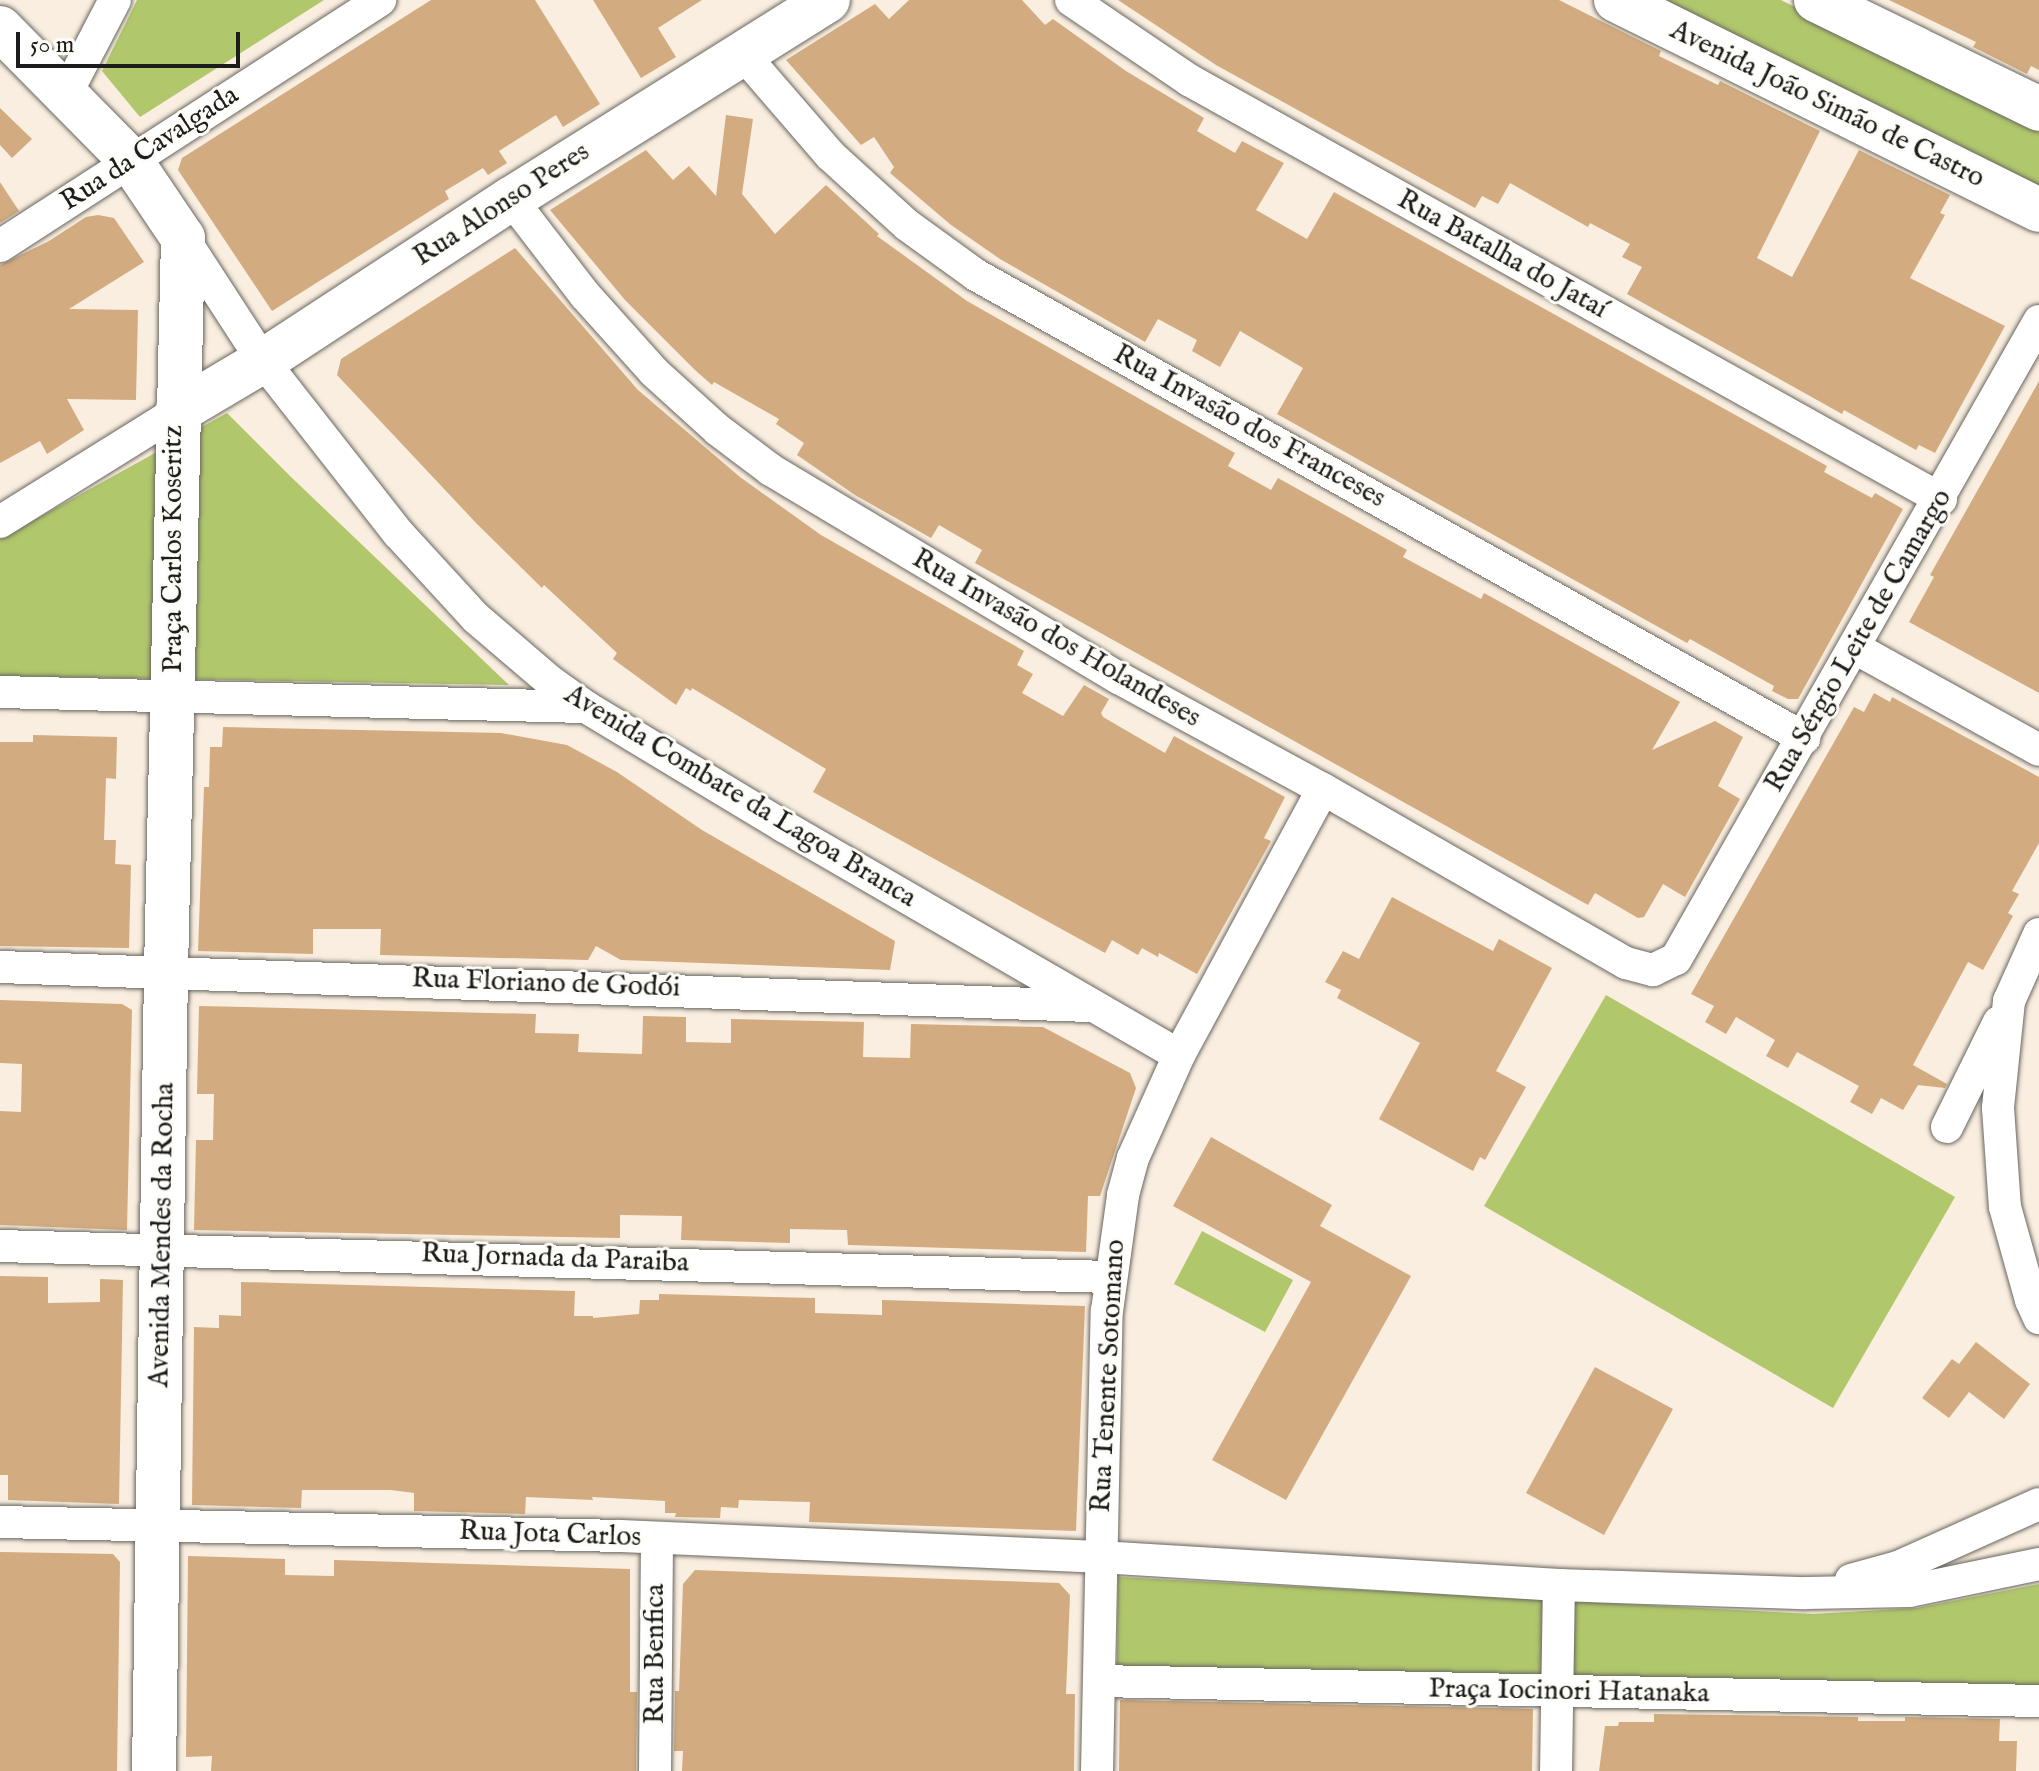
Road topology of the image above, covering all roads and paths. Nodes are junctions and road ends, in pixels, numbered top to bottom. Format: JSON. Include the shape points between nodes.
{"nodes":[{"id":1,"x":115,"y":0,"type":"edge"},
{"id":2,"x":380,"y":0,"type":"edge"},
{"id":3,"x":828,"y":0,"type":"edge"},
{"id":4,"x":1071,"y":0,"type":"edge"},
{"id":5,"x":1616,"y":0,"type":"edge"},
{"id":6,"x":1829,"y":3,"type":"edge"},
{"id":7,"x":0,"y":28,"type":"edge"},
{"id":8,"x":742,"y":53,"type":"junction"},
{"id":9,"x":66,"y":94,"type":"junction"},
{"id":10,"x":2039,"y":109,"type":"edge"},
{"id":11,"x":131,"y":161,"type":"junction"},
{"id":12,"x":511,"y":199,"type":"junction"},
{"id":13,"x":2039,"y":210,"type":"edge"},
{"id":14,"x":183,"y":238,"type":"junction"},
{"id":15,"x":0,"y":246,"type":"edge"},
{"id":16,"x":2039,"y":321,"type":"edge"},
{"id":17,"x":263,"y":361,"type":"junction"},
{"id":18,"x":177,"y":412,"type":"junction"},
{"id":19,"x":1941,"y":499,"type":"junction"},
{"id":20,"x":0,"y":522,"type":"edge"},
{"id":21,"x":1855,"y":648,"type":"junction"},
{"id":22,"x":0,"y":692,"type":"edge"},
{"id":23,"x":172,"y":699,"type":"junction"},
{"id":24,"x":586,"y":707,"type":"junction"},
{"id":25,"x":1804,"y":738,"type":"junction"},
{"id":26,"x":2039,"y":750,"type":"edge"},
{"id":27,"x":1323,"y":789,"type":"junction"},
{"id":28,"x":2039,"y":934,"type":"edge"},
{"id":29,"x":1676,"y":959,"type":"joint"},
{"id":30,"x":0,"y":967,"type":"edge"},
{"id":31,"x":166,"y":971,"type":"junction"},
{"id":32,"x":2009,"y":1001,"type":"junction"},
{"id":33,"x":1092,"y":1006,"type":"junction"},
{"id":34,"x":1179,"y":1055,"type":"junction"},
{"id":35,"x":1947,"y":1127,"type":"dead end"},
{"id":36,"x":0,"y":1246,"type":"edge"},
{"id":37,"x":164,"y":1248,"type":"junction"},
{"id":38,"x":1109,"y":1277,"type":"junction"},
{"id":39,"x":2039,"y":1318,"type":"edge"},
{"id":40,"x":2039,"y":1504,"type":"edge"},
{"id":41,"x":0,"y":1522,"type":"edge"},
{"id":42,"x":158,"y":1525,"type":"junction"},
{"id":43,"x":657,"y":1538,"type":"junction"},
{"id":44,"x":1100,"y":1557,"type":"junction"},
{"id":45,"x":2039,"y":1564,"type":"edge"},
{"id":46,"x":1559,"y":1585,"type":"junction"},
{"id":47,"x":1806,"y":1593,"type":"junction"},
{"id":48,"x":1099,"y":1681,"type":"junction"},
{"id":49,"x":1558,"y":1694,"type":"junction"},
{"id":50,"x":2039,"y":1701,"type":"edge"},
{"id":51,"x":154,"y":1771,"type":"edge"},
{"id":52,"x":655,"y":1771,"type":"edge"},
{"id":53,"x":1097,"y":1771,"type":"edge"},
{"id":54,"x":1556,"y":1771,"type":"edge"}],
"edges":[{"from":1,"to":9,"type":"street"},
{"from":2,"to":11,"type":"street","name":"Rua da Cavalgada"},
{"from":3,"to":8,"type":"street","name":"Rua Alonso Peres"},
{"from":4,"to":19,"type":"street","name":"Rua Batalha do Jataí","via":[[1189,80]]},
{"from":5,"to":13,"type":"street","name":"Avenida João Simão de Castro"},
{"from":6,"to":10,"type":"street"},
{"from":7,"to":9,"type":"street"},
{"from":8,"to":12,"type":"street","name":"Rua Alonso Peres"},
{"from":8,"to":25,"type":"street","name":"Rua Invasão dos Franceses","via":[[830,155],[907,225],[976,275]]},
{"from":9,"to":11,"type":"street"},
{"from":11,"to":14,"type":"street"},
{"from":11,"to":15,"type":"street","name":"Rua da Cavalgada"},
{"from":12,"to":17,"type":"street","name":"Rua Alonso Peres"},
{"from":12,"to":27,"type":"street","name":"Rua Invasão dos Holandeses","via":[[585,295],[654,372],[771,470],[1119,678]]},
{"from":14,"to":17,"type":"street","name":"Avenida Combate da Lagoa Branca"},
{"from":14,"to":18,"type":"street"},
{"from":16,"to":19,"type":"street","name":"Rua Sérgio Leite de Camargo"},
{"from":17,"to":18,"type":"street","name":"Rua Alonso Peres"},
{"from":17,"to":24,"type":"street","name":"Avenida Combate da Lagoa Branca","via":[[398,533],[476,618]]},
{"from":18,"to":20,"type":"street","name":"Praça Carlos Koseritz"},
{"from":18,"to":23,"type":"street","name":"Praça Carlos Koseritz"},
{"from":19,"to":21,"type":"street","name":"Rua Sérgio Leite de Camargo"},
{"from":21,"to":25,"type":"street","name":"Rua Sérgio Leite de Camargo"},
{"from":21,"to":26,"type":"street"},
{"from":22,"to":23,"type":"street","name":"Praça Carlos Koseritz"},
{"from":23,"to":24,"type":"street","name":"Praça Carlos Koseritz"},
{"from":23,"to":31,"type":"street","name":"Avenida Mendes da Rocha"},
{"from":24,"to":33,"type":"street","name":"Avenida Combate da Lagoa Branca"},
{"from":25,"to":29,"type":"street","name":"Rua Sérgio Leite de Camargo"},
{"from":27,"to":29,"type":"street","name":"Rua Invasão dos Holandeses","via":[[1626,963],[1653,970]]},
{"from":27,"to":34,"type":"street","name":"Rua Tenente Sotomano"},
{"from":28,"to":32,"type":"street"},
{"from":30,"to":31,"type":"street","name":"Rua Floriano de Godói"},
{"from":31,"to":33,"type":"street","name":"Rua Floriano de Godói"},
{"from":31,"to":37,"type":"street","name":"Avenida Mendes da Rocha"},
{"from":32,"to":35,"type":"street"},
{"from":32,"to":39,"type":"street","via":[[1998,1108],[2005,1207]]},
{"from":33,"to":34,"type":"street","name":"Avenida Combate da Lagoa Branca"},
{"from":34,"to":38,"type":"street","name":"Rua Tenente Sotomano","via":[[1133,1158]]},
{"from":36,"to":37,"type":"street","name":"Rua Jornada da Paraiba"},
{"from":37,"to":38,"type":"street","name":"Rua Jornada da Paraiba"},
{"from":37,"to":42,"type":"street","name":"Avenida Mendes da Rocha"},
{"from":38,"to":44,"type":"street","name":"Rua Tenente Sotomano"},
{"from":40,"to":47,"type":"street","via":[[1898,1567]]},
{"from":41,"to":42,"type":"street","name":"Rua Jota Carlos"},
{"from":42,"to":43,"type":"street","name":"Rua Jota Carlos"},
{"from":42,"to":51,"type":"street","name":"Avenida Mendes da Rocha"},
{"from":43,"to":44,"type":"street","name":"Rua Jota Carlos"},
{"from":43,"to":52,"type":"street","name":"Rua Benfica"},
{"from":44,"to":46,"type":"street"},
{"from":44,"to":48,"type":"street","name":"Rua Tenente Sotomano"},
{"from":45,"to":47,"type":"street","via":[[1909,1591]]},
{"from":46,"to":47,"type":"street"},
{"from":46,"to":49,"type":"street"},
{"from":48,"to":49,"type":"street","name":"Praça Iocinori Hatanaka"},
{"from":48,"to":53,"type":"street","name":"Rua Tenente Sotomano"},
{"from":49,"to":50,"type":"street","name":"Praça Iocinori Hatanaka"},
{"from":49,"to":54,"type":"street"}]}
